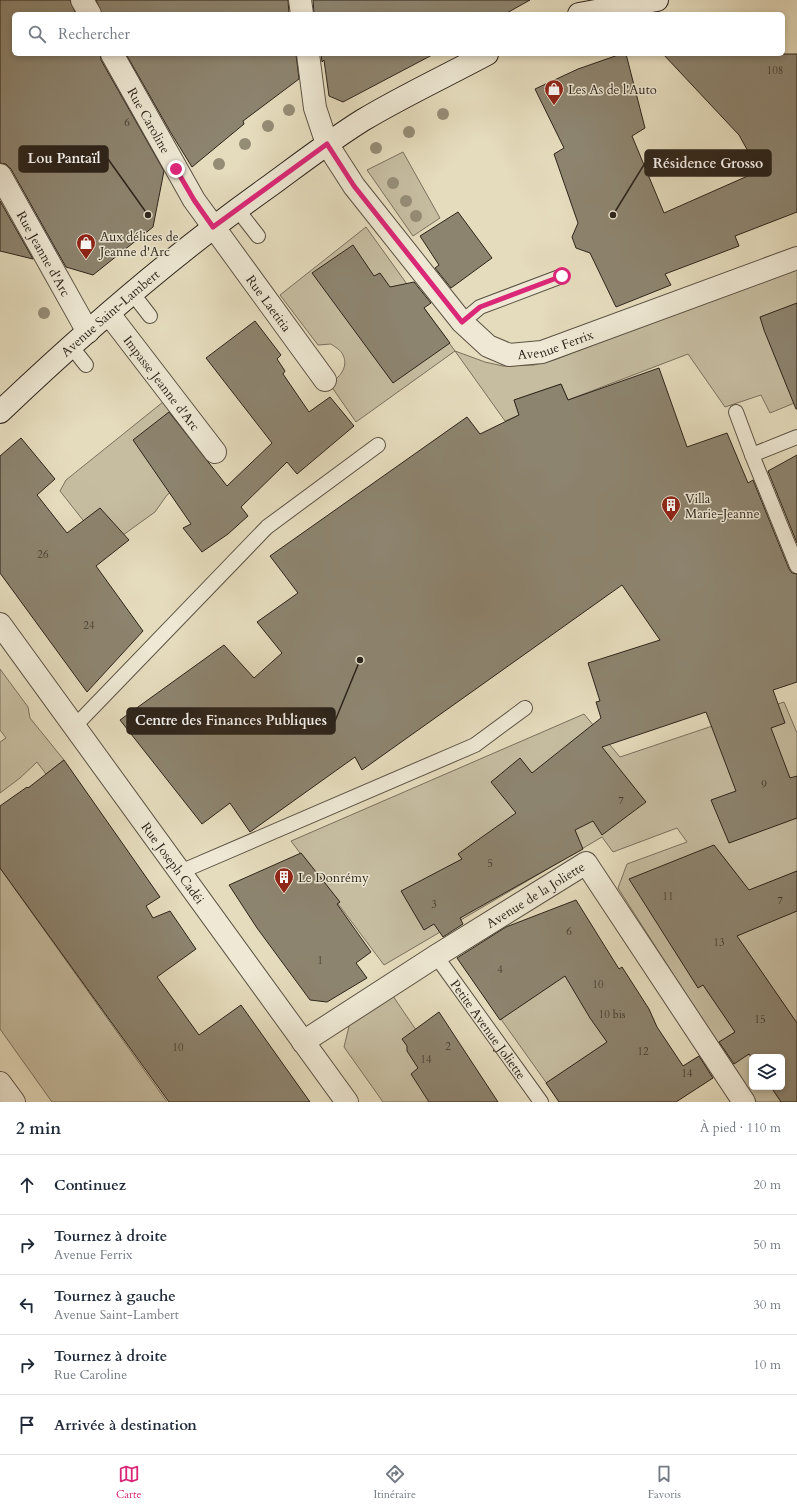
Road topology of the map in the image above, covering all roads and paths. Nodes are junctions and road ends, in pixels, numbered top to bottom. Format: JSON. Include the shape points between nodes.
{"nodes":[{"id":1,"x":82,"y":0,"type":"edge"},
{"id":2,"x":300,"y":0,"type":"edge"},
{"id":3,"x":657,"y":0,"type":"edge"},
{"id":4,"x":89,"y":12,"type":"edge"},
{"id":5,"x":302,"y":12,"type":"edge"},
{"id":6,"x":590,"y":12,"type":"edge"},
{"id":7,"x":113,"y":56,"type":"edge"},
{"id":8,"x":308,"y":56,"type":"edge"},
{"id":9,"x":483,"y":56,"type":"edge"},
{"id":10,"x":327,"y":144,"type":"junction"},
{"id":11,"x":0,"y":175,"type":"edge"},
{"id":12,"x":237,"y":209,"type":"junction"},
{"id":13,"x":213,"y":227,"type":"junction"},
{"id":14,"x":258,"y":236,"type":"dead end"},
{"id":15,"x":797,"y":258,"type":"edge"},
{"id":16,"x":562,"y":276,"type":"dead end"},
{"id":17,"x":133,"y":294,"type":"junction"},
{"id":18,"x":109,"y":314,"type":"junction"},
{"id":19,"x":150,"y":316,"type":"dead end"},
{"id":20,"x":462,"y":322,"type":"junction"},
{"id":21,"x":88,"y":332,"type":"junction"},
{"id":22,"x":71,"y":346,"type":"junction"},
{"id":23,"x":86,"y":365,"type":"dead end"},
{"id":24,"x":325,"y":380,"type":"dead end"},
{"id":25,"x":0,"y":412,"type":"edge"},
{"id":26,"x":736,"y":412,"type":"dead end"},
{"id":27,"x":797,"y":437,"type":"edge"},
{"id":28,"x":378,"y":445,"type":"dead end"},
{"id":29,"x":215,"y":452,"type":"dead end"},
{"id":30,"x":752,"y":455,"type":"junction"},
{"id":31,"x":797,"y":566,"type":"edge"},
{"id":32,"x":0,"y":624,"type":"edge"},
{"id":33,"x":525,"y":708,"type":"dead end"},
{"id":34,"x":74,"y":727,"type":"junction"},
{"id":35,"x":180,"y":872,"type":"junction"},
{"id":36,"x":436,"y":956,"type":"junction"},
{"id":37,"x":303,"y":1042,"type":"junction"},
{"id":38,"x":0,"y":1083,"type":"edge"},
{"id":39,"x":14,"y":1102,"type":"edge"},
{"id":40,"x":347,"y":1102,"type":"edge"},
{"id":41,"x":540,"y":1102,"type":"edge"},
{"id":42,"x":744,"y":1102,"type":"edge"}],
"edges":[{"from":1,"to":4,"type":"street"},
{"from":2,"to":5,"type":"street"},
{"from":3,"to":6,"type":"street"},
{"from":7,"to":13,"type":"street","name":"Rue Caroline","via":[[194,200]]},
{"from":8,"to":10,"type":"street","name":"Avenue Ferrix","via":[[315,108]]},
{"from":9,"to":10,"type":"street","name":"Avenue Saint-Lambert","via":[[364,120]]},
{"from":10,"to":12,"type":"street","name":"Avenue Saint-Lambert"},
{"from":10,"to":20,"type":"street","name":"Avenue Ferrix","via":[[354,186]]},
{"from":11,"to":21,"type":"street","name":"Rue Jeanne d'Arc"},
{"from":12,"to":13,"type":"street","name":"Avenue Saint-Lambert"},
{"from":12,"to":14,"type":"lane"},
{"from":13,"to":17,"type":"street","name":"Avenue Saint-Lambert"},
{"from":13,"to":24,"type":"street","name":"Rue Laetitia"},
{"from":15,"to":20,"type":"street","name":"Avenue Ferrix","via":[[542,352],[509,355],[488,346]]},
{"from":16,"to":20,"type":"lane","via":[[480,307]]},
{"from":17,"to":18,"type":"street","name":"Avenue Saint-Lambert"},
{"from":17,"to":19,"type":"lane"},
{"from":18,"to":21,"type":"street","name":"Avenue Saint-Lambert"},
{"from":18,"to":29,"type":"street","name":"Impasse Jeanne d'Arc"},
{"from":21,"to":22,"type":"street","name":"Avenue Saint-Lambert"},
{"from":22,"to":23,"type":"lane"},
{"from":22,"to":25,"type":"street","name":"Avenue Saint-Lambert"},
{"from":26,"to":30,"type":"lane"},
{"from":27,"to":30,"type":"lane"},
{"from":28,"to":34,"type":"lane","via":[[267,527]]},
{"from":30,"to":31,"type":"lane"},
{"from":32,"to":34,"type":"street","name":"Rue Joseph Cadéi"},
{"from":33,"to":35,"type":"lane","via":[[475,746]]},
{"from":34,"to":35,"type":"street","name":"Rue Joseph Cadéi"},
{"from":35,"to":37,"type":"street","name":"Rue Joseph Cadéi"},
{"from":36,"to":37,"type":"street","name":"Avenue de la Joliette"},
{"from":36,"to":41,"type":"lane","name":"Petite Avenue Joliette"},
{"from":36,"to":42,"type":"street","name":"Avenue de la Joliette","via":[[586,863]]},
{"from":37,"to":40,"type":"street","name":"Rue Joseph Cadéi"},
{"from":38,"to":39,"type":"street"}]}
